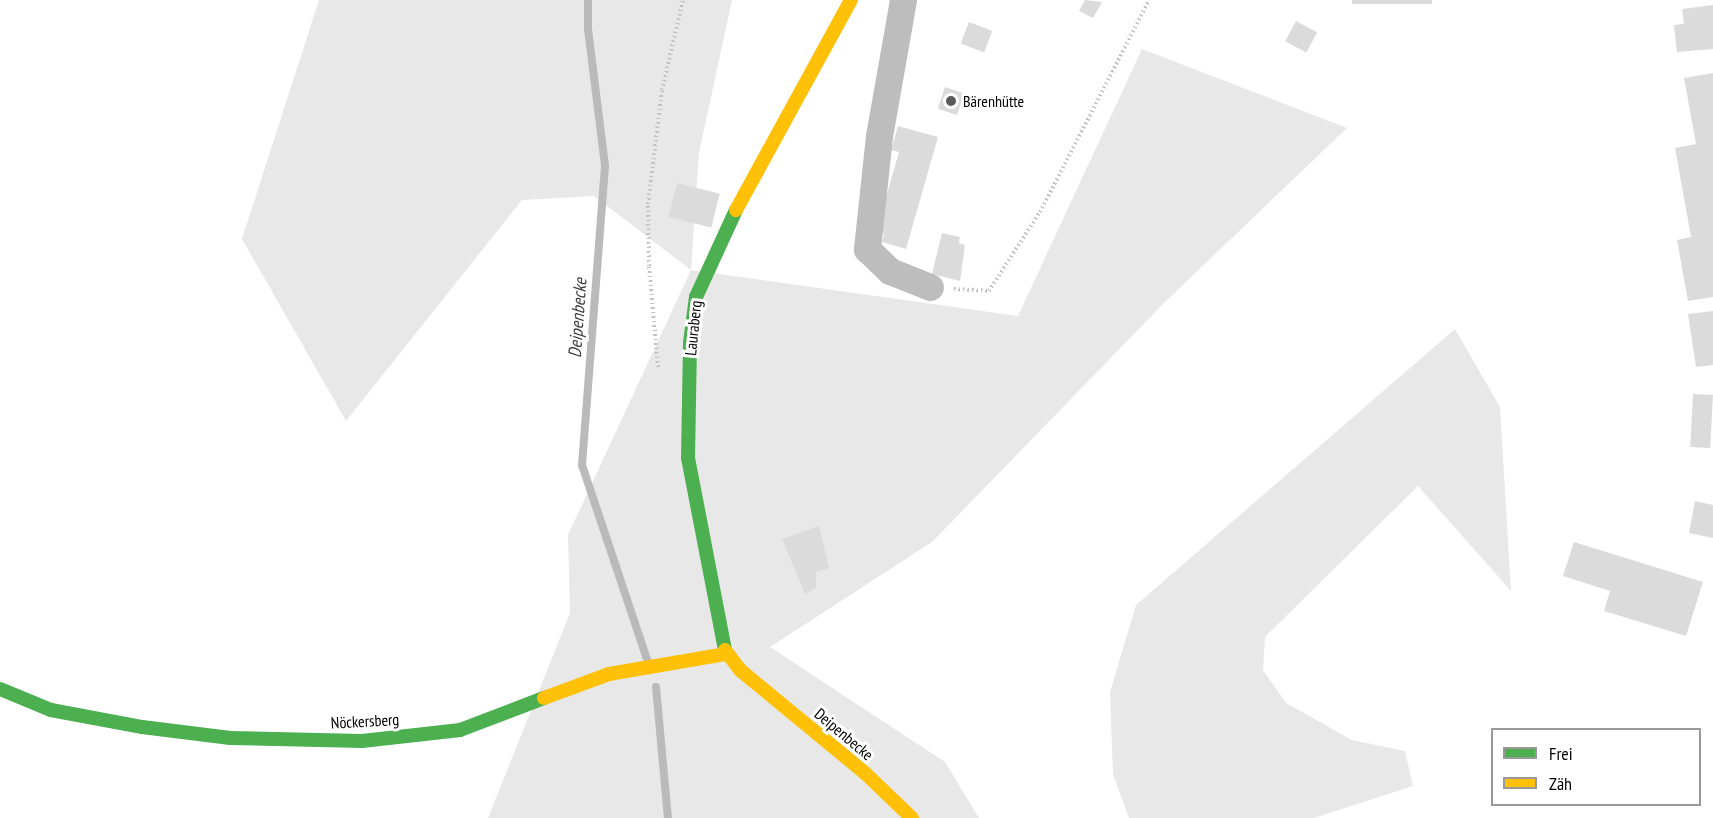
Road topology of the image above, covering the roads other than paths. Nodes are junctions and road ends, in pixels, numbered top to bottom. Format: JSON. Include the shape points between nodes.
{"nodes":[{"id":1,"x":851,"y":0,"type":"edge"},
{"id":2,"x":903,"y":0,"type":"edge"},
{"id":3,"x":930,"y":287,"type":"road end"},
{"id":4,"x":726,"y":654,"type":"junction"},
{"id":5,"x":0,"y":689,"type":"edge"},
{"id":6,"x":912,"y":818,"type":"edge"}],
"edges":[{"from":1,"to":4,"type":"street","name":"Lauraberg","via":[[740,202],[696,297],[690,343],[688,458]]},
{"from":2,"to":3,"type":"street","via":[[879,136],[867,249],[890,271]]},
{"from":4,"to":5,"type":"street","name":"Nöckersberg","via":[[609,674],[460,730],[362,741],[230,738],[142,727],[51,710]]},
{"from":4,"to":6,"type":"street","name":"Deipenbecke"}]}
